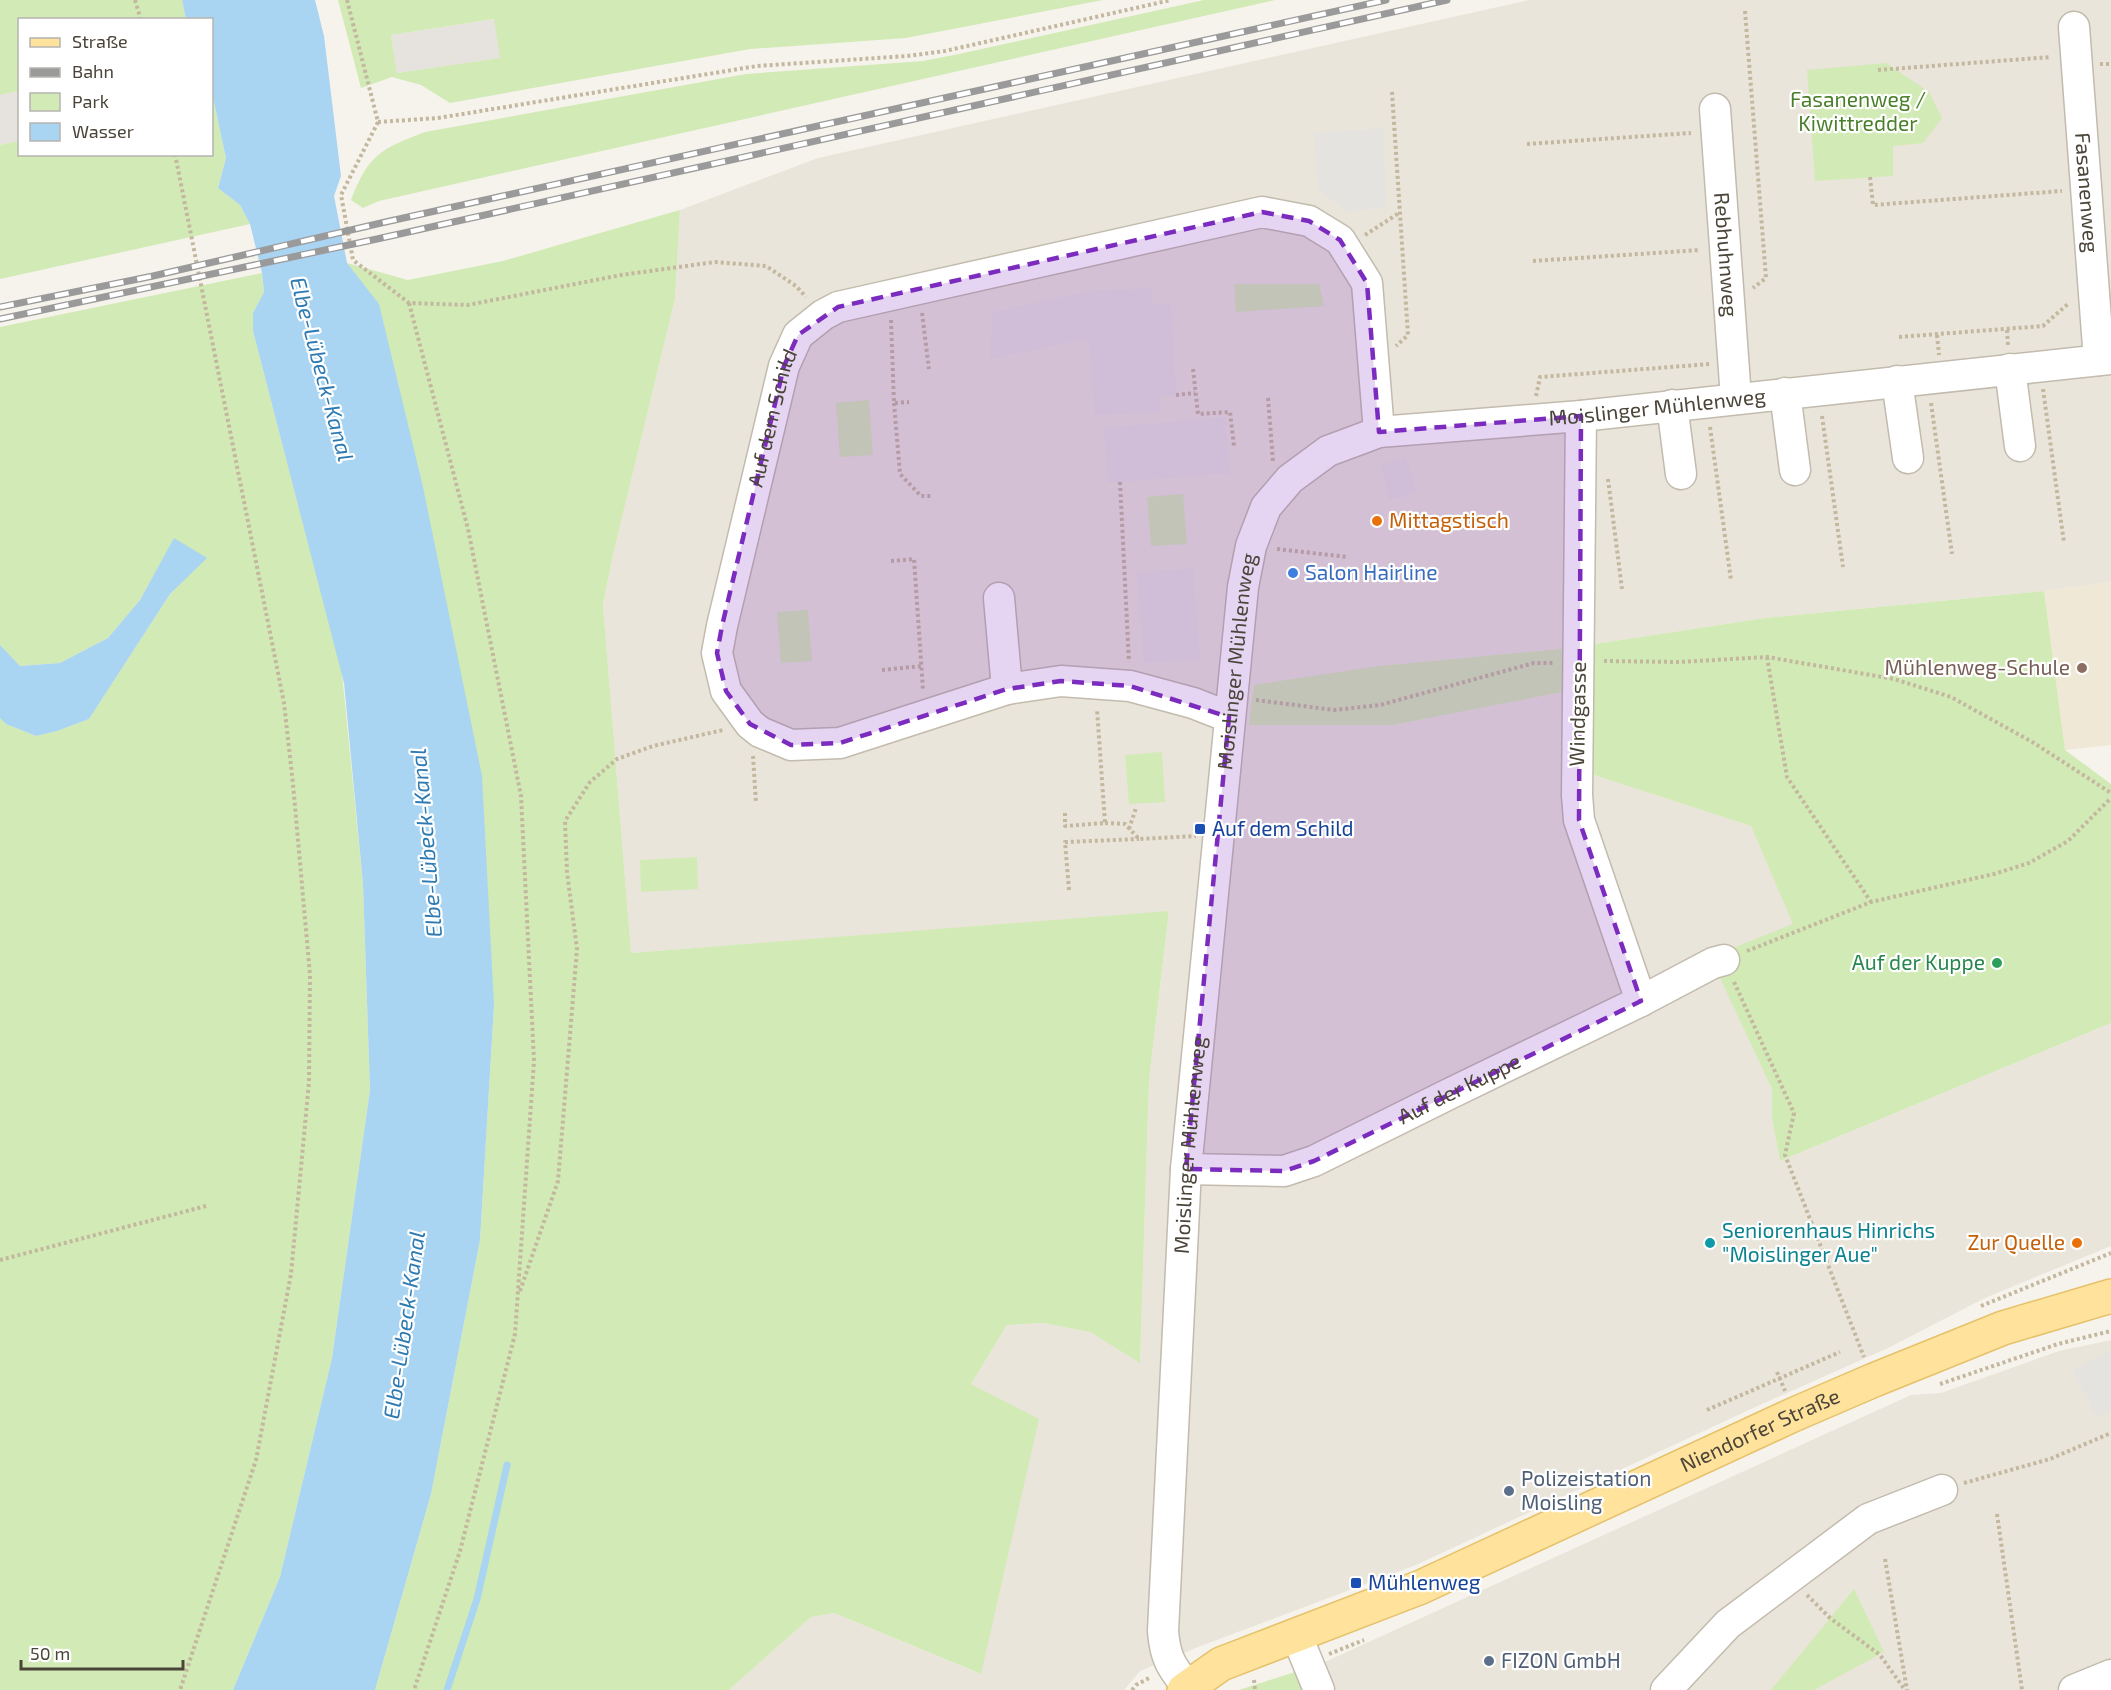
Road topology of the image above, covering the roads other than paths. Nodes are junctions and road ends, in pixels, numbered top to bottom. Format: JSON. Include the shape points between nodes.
{"nodes":[{"id":1,"x":2075,"y":41,"type":"road end"},
{"id":2,"x":1716,"y":120,"type":"road end"},
{"id":3,"x":2105,"y":359,"type":"edge"},
{"id":4,"x":2010,"y":369,"type":"junction"},
{"id":5,"x":1897,"y":381,"type":"junction"},
{"id":6,"x":1785,"y":393,"type":"junction"},
{"id":7,"x":1736,"y":398,"type":"junction"},
{"id":8,"x":1672,"y":405,"type":"junction"},
{"id":9,"x":1581,"y":416,"type":"junction"},
{"id":10,"x":1379,"y":432,"type":"junction"},
{"id":11,"x":2020,"y":446,"type":"dead end"},
{"id":12,"x":1908,"y":458,"type":"dead end"},
{"id":13,"x":1795,"y":470,"type":"dead end"},
{"id":14,"x":1681,"y":474,"type":"dead end"},
{"id":15,"x":999,"y":598,"type":"dead end"},
{"id":16,"x":1007,"y":688,"type":"junction"},
{"id":17,"x":1230,"y":708,"type":"junction"},
{"id":18,"x":1724,"y":960,"type":"road end"},
{"id":19,"x":1641,"y":1001,"type":"junction"},
{"id":20,"x":1186,"y":1169,"type":"junction"},
{"id":21,"x":2111,"y":1296,"type":"edge"},
{"id":22,"x":1941,"y":1490,"type":"road end"},
{"id":23,"x":1296,"y":1634,"type":"junction"},
{"id":24,"x":2111,"y":1675,"type":"edge"},
{"id":25,"x":1185,"y":1688,"type":"edge"},
{"id":26,"x":1319,"y":1690,"type":"edge"},
{"id":27,"x":1666,"y":1690,"type":"edge"},
{"id":28,"x":2074,"y":1690,"type":"edge"}],
"edges":[{"from":1,"to":3,"type":"street","name":"Fasanenweg","via":[[2094,293]]},
{"from":2,"to":7,"type":"street","name":"Rebhuhnweg"},
{"from":3,"to":4,"type":"street","name":"Moislinger Mühlenweg"},
{"from":4,"to":5,"type":"street","name":"Moislinger Mühlenweg"},
{"from":4,"to":11,"type":"street"},
{"from":5,"to":6,"type":"street","name":"Moislinger Mühlenweg"},
{"from":5,"to":12,"type":"street"},
{"from":6,"to":7,"type":"street","name":"Moislinger Mühlenweg"},
{"from":6,"to":13,"type":"street"},
{"from":7,"to":8,"type":"street","name":"Moislinger Mühlenweg"},
{"from":8,"to":9,"type":"street","name":"Moislinger Mühlenweg"},
{"from":8,"to":14,"type":"street"},
{"from":9,"to":10,"type":"street","name":"Moislinger Mühlenweg"},
{"from":9,"to":19,"type":"street","name":"Windgasse","via":[[1579,820]]},
{"from":10,"to":16,"type":"street","name":"Auf dem Schild","via":[[1367,283],[1340,240],[1309,221],[1262,212],[838,307],[823,315],[798,335],[784,366],[720,635],[717,653],[726,691],[755,728],[791,745],[840,743]]},
{"from":10,"to":17,"type":"street","name":"Moislinger Mühlenweg","via":[[1328,451],[1290,479],[1266,507],[1251,546],[1243,587]]},
{"from":15,"to":16,"type":"street"},
{"from":16,"to":17,"type":"street","via":[[1061,681],[1130,686],[1193,703]]},
{"from":17,"to":20,"type":"street","name":"Moislinger Mühlenweg"},
{"from":18,"to":19,"type":"street","name":"Auf der Kuppe"},
{"from":19,"to":20,"type":"street","name":"Auf der Kuppe","via":[[1314,1161],[1284,1171]]},
{"from":20,"to":25,"type":"street","name":"Moislinger Mühlenweg","via":[[1163,1631],[1171,1667]]},
{"from":21,"to":23,"type":"main road","name":"Niendorfer Straße","via":[[2003,1328],[1874,1380],[1440,1578]]},
{"from":22,"to":27,"type":"street","via":[[1868,1519],[1728,1624]]},
{"from":23,"to":25,"type":"main road","name":"Niendorfer Straße","via":[[1221,1664]]},
{"from":23,"to":26,"type":"street"},
{"from":24,"to":28,"type":"street"}]}
